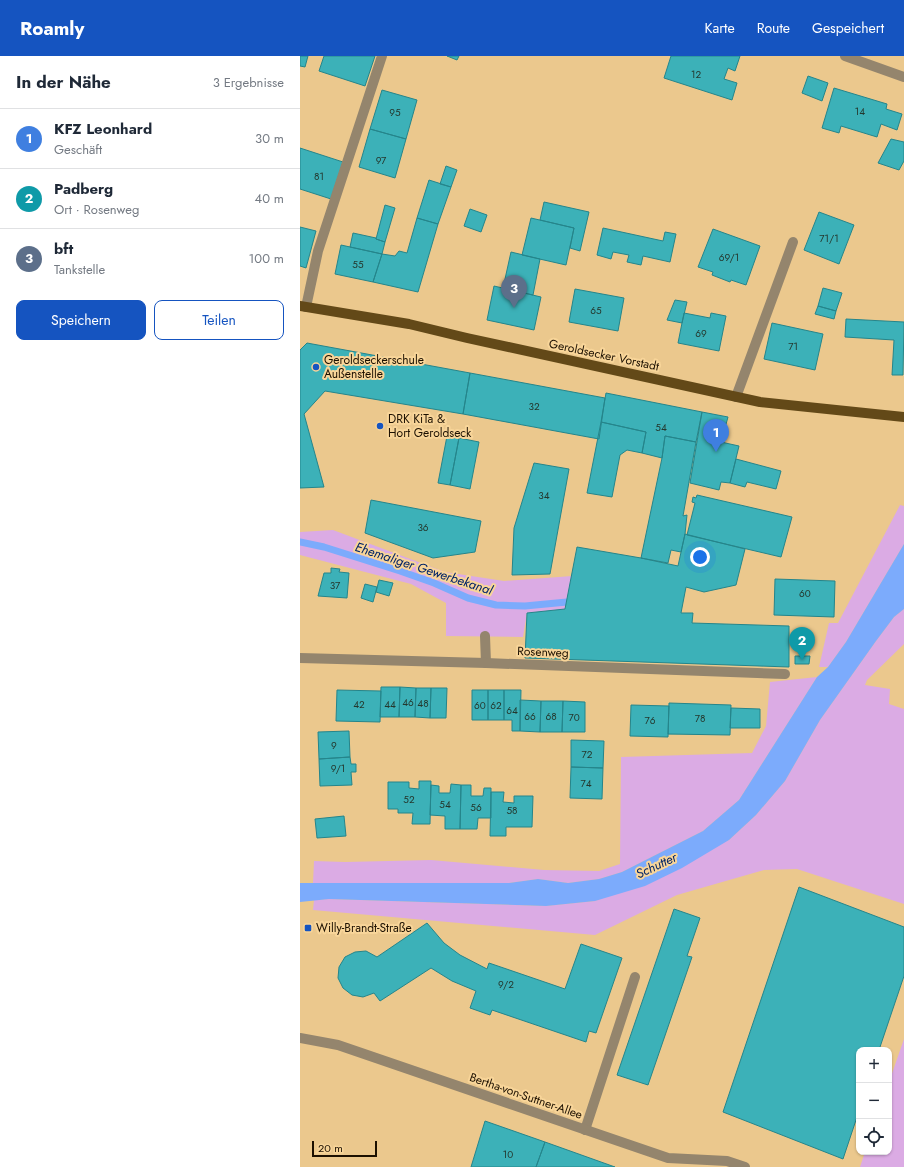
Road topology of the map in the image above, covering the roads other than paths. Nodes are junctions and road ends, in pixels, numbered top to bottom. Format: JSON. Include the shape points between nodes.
{"nodes":[{"id":1,"x":382,"y":56,"type":"edge"},
{"id":2,"x":845,"y":56,"type":"edge"},
{"id":3,"x":904,"y":77,"type":"edge"},
{"id":4,"x":793,"y":242,"type":"dead end"},
{"id":5,"x":303,"y":306,"type":"edge"},
{"id":6,"x":736,"y":397,"type":"junction"},
{"id":7,"x":904,"y":417,"type":"edge"},
{"id":8,"x":486,"y":636,"type":"dead end"},
{"id":9,"x":300,"y":658,"type":"edge"},
{"id":10,"x":486,"y":663,"type":"junction"},
{"id":11,"x":785,"y":674,"type":"dead end"},
{"id":12,"x":635,"y":977,"type":"dead end"},
{"id":13,"x":300,"y":1038,"type":"edge"},
{"id":14,"x":585,"y":1130,"type":"junction"},
{"id":15,"x":745,"y":1167,"type":"edge"}],
"edges":[{"from":1,"to":5,"type":"street","via":[[318,251]]},
{"from":2,"to":3,"type":"street"},
{"from":4,"to":6,"type":"street"},
{"from":5,"to":6,"type":"main road","name":"Geroldsecker Vorstadt","via":[[409,324]]},
{"from":6,"to":7,"type":"main road","name":"Geroldsecker Vorstadt","via":[[760,402]]},
{"from":8,"to":10,"type":"street"},
{"from":9,"to":10,"type":"street","name":"Rosenweg"},
{"from":10,"to":11,"type":"street","name":"Rosenweg"},
{"from":12,"to":14,"type":"street"},
{"from":13,"to":14,"type":"street","name":"Bertha-von-Suttner-Allee","via":[[338,1045]]},
{"from":14,"to":15,"type":"street","name":"Bertha-von-Suttner-Allee","via":[[668,1158],[726,1161]]}]}
